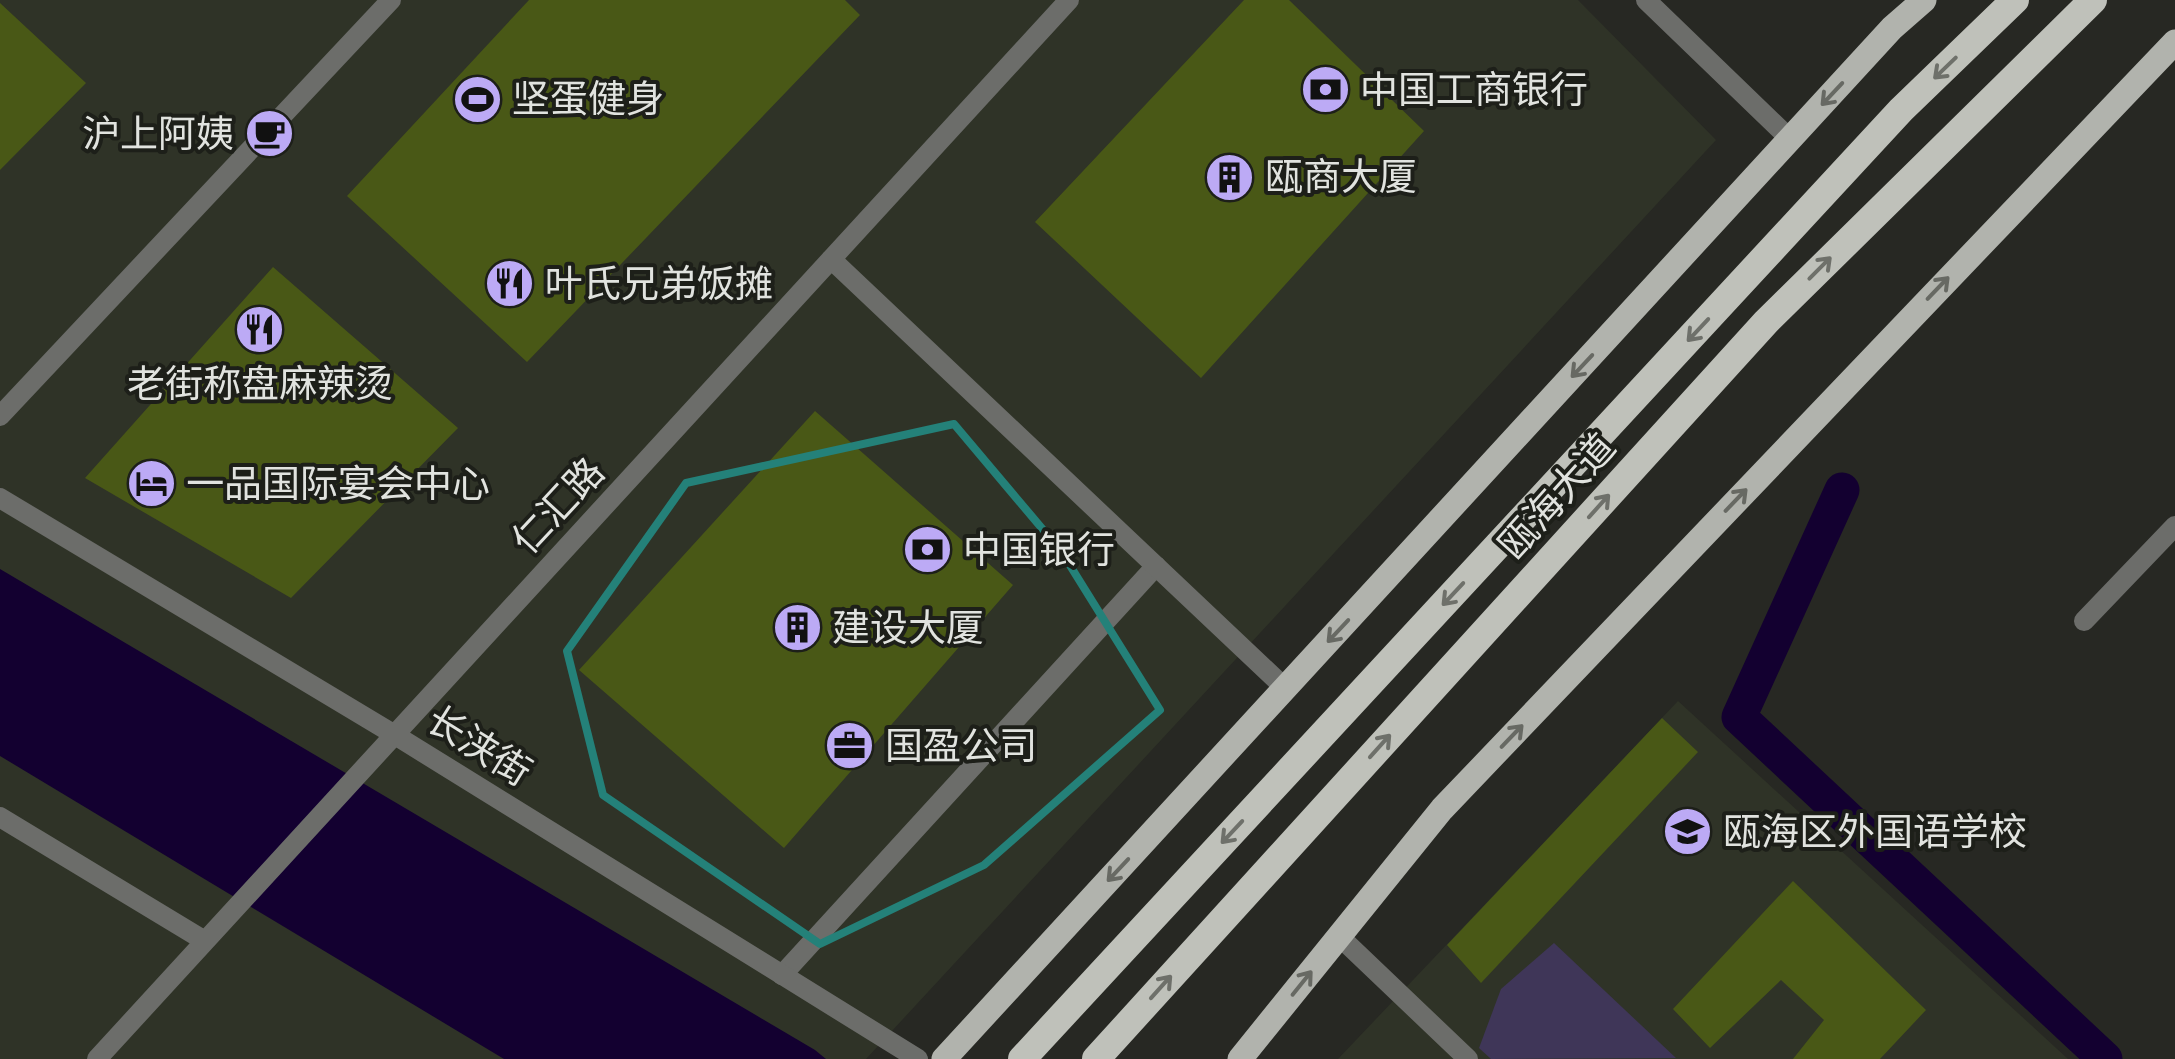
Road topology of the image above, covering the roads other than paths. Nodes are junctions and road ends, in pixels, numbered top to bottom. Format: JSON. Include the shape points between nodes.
{"nodes":[{"id":1,"x":391,"y":0,"type":"edge"},
{"id":2,"x":1069,"y":0,"type":"edge"},
{"id":3,"x":1646,"y":0,"type":"edge"},
{"id":4,"x":1924,"y":0,"type":"edge"},
{"id":5,"x":2015,"y":0,"type":"edge"},
{"id":6,"x":2093,"y":0,"type":"edge"},
{"id":7,"x":2106,"y":0,"type":"edge"},
{"id":8,"x":2068,"y":24,"type":"junction"},
{"id":9,"x":2175,"y":42,"type":"edge"},
{"id":10,"x":1790,"y":139,"type":"junction"},
{"id":11,"x":832,"y":260,"type":"junction"},
{"id":12,"x":0,"y":416,"type":"edge"},
{"id":13,"x":0,"y":498,"type":"edge"},
{"id":14,"x":2175,"y":526,"type":"edge"},
{"id":15,"x":1156,"y":566,"type":"junction"},
{"id":16,"x":2084,"y":621,"type":"dead end"},
{"id":17,"x":1285,"y":688,"type":"junction"},
{"id":18,"x":396,"y":735,"type":"junction"},
{"id":19,"x":0,"y":817,"type":"edge"},
{"id":20,"x":1339,"y":936,"type":"junction"},
{"id":21,"x":206,"y":941,"type":"junction"},
{"id":22,"x":782,"y":974,"type":"junction"},
{"id":23,"x":97,"y":1059,"type":"edge"},
{"id":24,"x":918,"y":1059,"type":"edge"},
{"id":25,"x":944,"y":1059,"type":"edge"},
{"id":26,"x":1022,"y":1059,"type":"edge"},
{"id":27,"x":1096,"y":1059,"type":"edge"},
{"id":28,"x":1240,"y":1059,"type":"edge"},
{"id":29,"x":1468,"y":1059,"type":"edge"}],
"edges":[{"from":1,"to":12,"type":"street"},
{"from":2,"to":11,"type":"street","name":"仁汇路"},
{"from":3,"to":10,"type":"street"},
{"from":4,"to":10,"type":"main road","one_way":true},
{"from":5,"to":26,"type":"highway","name":"瓯海大道","one_way":true,"via":[[1888,124]]},
{"from":6,"to":8,"type":"highway","name":"瓯海大道"},
{"from":7,"to":8,"type":"highway"},
{"from":27,"to":8,"type":"highway","name":"瓯海大道","one_way":true,"via":[[1766,322]]},
{"from":20,"to":9,"type":"main road","one_way":true,"via":[[1442,809]]},
{"from":10,"to":17,"type":"main road","one_way":true},
{"from":11,"to":15,"type":"street"},
{"from":11,"to":18,"type":"street","name":"仁汇路"},
{"from":13,"to":18,"type":"street","name":"长浃街"},
{"from":14,"to":16,"type":"street"},
{"from":15,"to":17,"type":"street"},
{"from":15,"to":22,"type":"street"},
{"from":17,"to":25,"type":"main road","one_way":true},
{"from":18,"to":21,"type":"street","name":"仁汇路"},
{"from":18,"to":22,"type":"street","name":"长浃街"},
{"from":19,"to":21,"type":"street"},
{"from":28,"to":20,"type":"main road","one_way":true},
{"from":20,"to":29,"type":"street"},
{"from":21,"to":23,"type":"street","name":"仁汇路"},
{"from":22,"to":24,"type":"street","name":"长浃街"}]}
